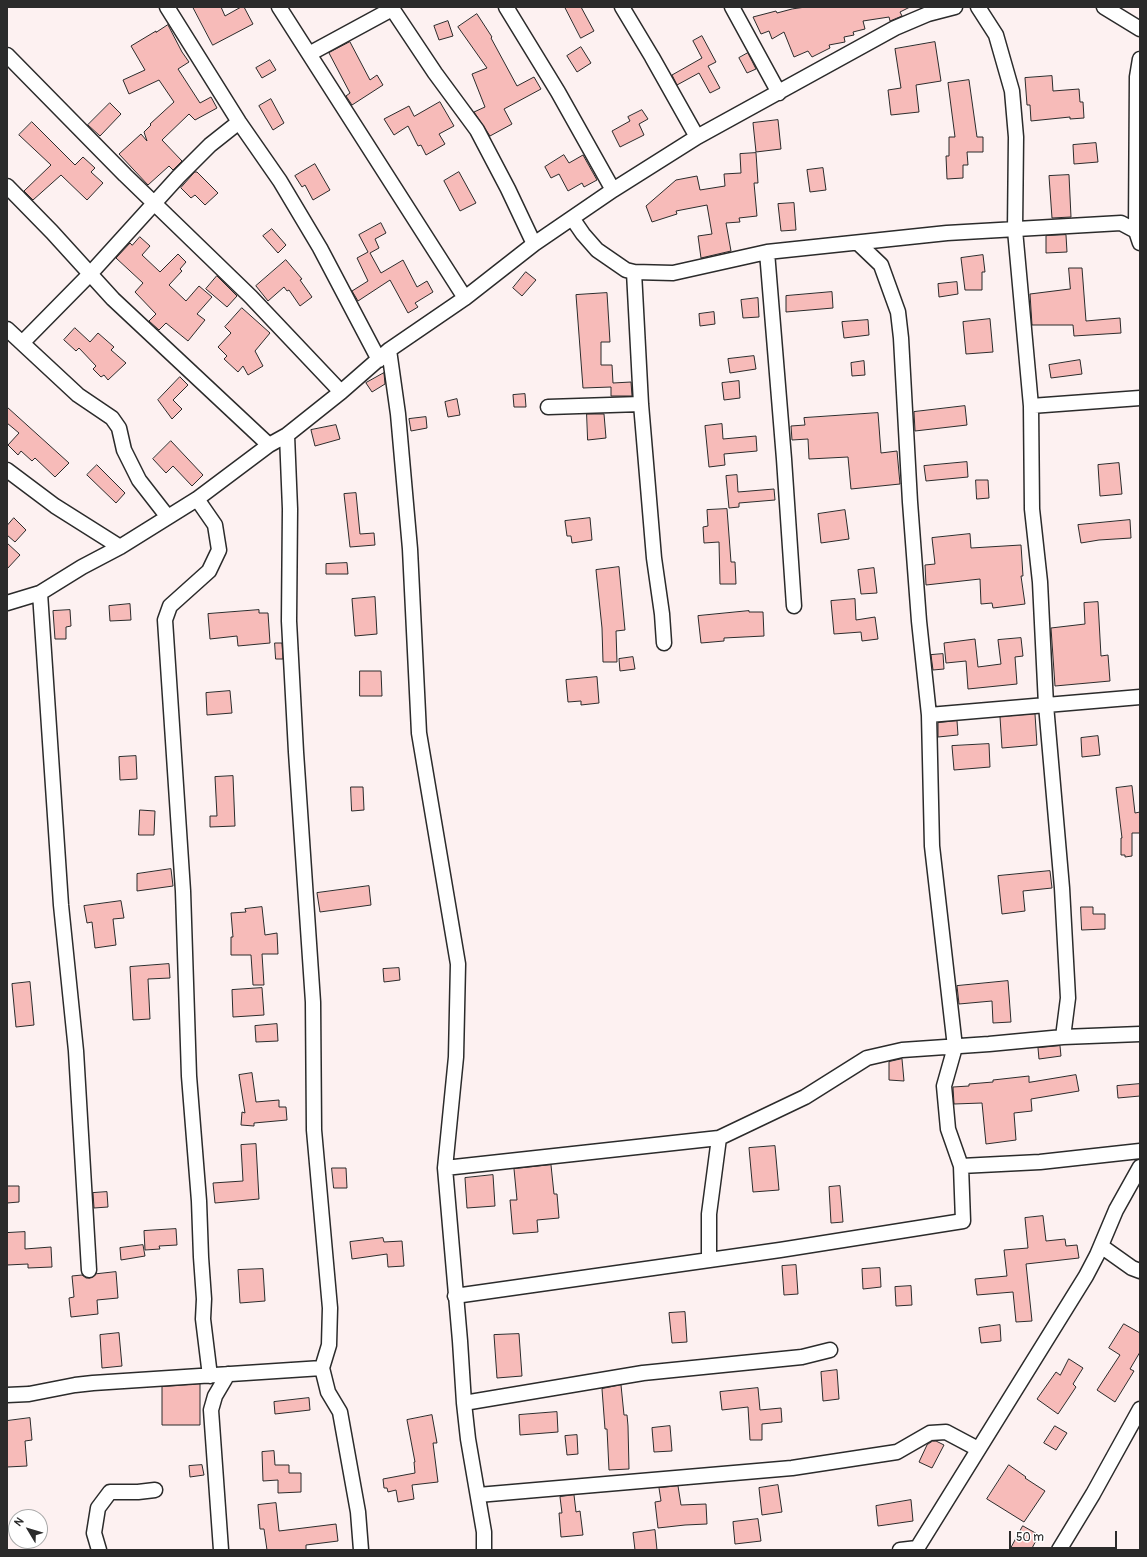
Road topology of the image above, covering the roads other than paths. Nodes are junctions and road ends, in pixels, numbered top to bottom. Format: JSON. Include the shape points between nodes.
{"nodes":[{"id":1,"x":167,"y":7,"type":"edge"},
{"id":2,"x":279,"y":7,"type":"edge"},
{"id":3,"x":506,"y":7,"type":"edge"},
{"id":4,"x":622,"y":7,"type":"edge"},
{"id":5,"x":732,"y":7,"type":"edge"},
{"id":6,"x":955,"y":7,"type":"edge"},
{"id":7,"x":978,"y":7,"type":"edge"},
{"id":8,"x":1104,"y":7,"type":"edge"},
{"id":9,"x":392,"y":8,"type":"edge"},
{"id":10,"x":924,"y":10,"type":"edge"},
{"id":11,"x":1140,"y":29,"type":"edge"},
{"id":12,"x":309,"y":54,"type":"junction"},
{"id":13,"x":7,"y":55,"type":"edge"},
{"id":14,"x":1140,"y":60,"type":"edge"},
{"id":15,"x":779,"y":92,"type":"junction"},
{"id":16,"x":239,"y":122,"type":"junction"},
{"id":17,"x":697,"y":137,"type":"junction"},
{"id":18,"x":7,"y":186,"type":"edge"},
{"id":19,"x":613,"y":190,"type":"junction"},
{"id":20,"x":154,"y":204,"type":"junction"},
{"id":21,"x":572,"y":218,"type":"junction"},
{"id":22,"x":1015,"y":230,"type":"junction"},
{"id":23,"x":1138,"y":237,"type":"edge"},
{"id":24,"x":888,"y":241,"type":"junction"},
{"id":25,"x":534,"y":244,"type":"junction"},
{"id":26,"x":859,"y":244,"type":"junction"},
{"id":27,"x":767,"y":252,"type":"junction"},
{"id":28,"x":881,"y":265,"type":"junction"},
{"id":29,"x":634,"y":272,"type":"junction"},
{"id":30,"x":90,"y":274,"type":"junction"},
{"id":31,"x":465,"y":298,"type":"junction"},
{"id":32,"x":7,"y":329,"type":"edge"},
{"id":33,"x":22,"y":342,"type":"junction"},
{"id":34,"x":384,"y":355,"type":"junction"},
{"id":35,"x":340,"y":392,"type":"junction"},
{"id":36,"x":1140,"y":398,"type":"edge"},
{"id":37,"x":641,"y":404,"type":"junction"},
{"id":38,"x":1031,"y":406,"type":"junction"},
{"id":39,"x":548,"y":407,"type":"dead end"},
{"id":40,"x":287,"y":435,"type":"junction"},
{"id":41,"x":269,"y":445,"type":"junction"},
{"id":42,"x":7,"y":470,"type":"edge"},
{"id":43,"x":197,"y":499,"type":"junction"},
{"id":44,"x":167,"y":516,"type":"junction"},
{"id":45,"x":120,"y":547,"type":"junction"},
{"id":46,"x":40,"y":593,"type":"junction"},
{"id":47,"x":7,"y":604,"type":"edge"},
{"id":48,"x":794,"y":606,"type":"dead end"},
{"id":49,"x":664,"y":642,"type":"dead end"},
{"id":50,"x":1140,"y":697,"type":"edge"},
{"id":51,"x":1046,"y":705,"type":"junction"},
{"id":52,"x":929,"y":715,"type":"junction"},
{"id":53,"x":1140,"y":1034,"type":"edge"},
{"id":54,"x":1063,"y":1037,"type":"junction"},
{"id":55,"x":955,"y":1047,"type":"junction"},
{"id":56,"x":719,"y":1138,"type":"junction"},
{"id":57,"x":1140,"y":1151,"type":"edge"},
{"id":58,"x":961,"y":1166,"type":"junction"},
{"id":59,"x":1140,"y":1167,"type":"edge"},
{"id":60,"x":445,"y":1168,"type":"junction"},
{"id":61,"x":1101,"y":1246,"type":"junction"},
{"id":62,"x":709,"y":1260,"type":"junction"},
{"id":63,"x":89,"y":1270,"type":"dead end"},
{"id":64,"x":1140,"y":1272,"type":"edge"},
{"id":65,"x":455,"y":1296,"type":"junction"},
{"id":66,"x":830,"y":1350,"type":"dead end"},
{"id":67,"x":322,"y":1368,"type":"junction"},
{"id":68,"x":228,"y":1374,"type":"junction"},
{"id":69,"x":210,"y":1376,"type":"junction"},
{"id":70,"x":7,"y":1395,"type":"edge"},
{"id":71,"x":464,"y":1403,"type":"junction"},
{"id":72,"x":1140,"y":1409,"type":"edge"},
{"id":73,"x":978,"y":1449,"type":"junction"},
{"id":74,"x":155,"y":1490,"type":"dead end"},
{"id":75,"x":478,"y":1495,"type":"junction"},
{"id":76,"x":916,"y":1549,"type":"edge"},
{"id":77,"x":99,"y":1550,"type":"edge"},
{"id":78,"x":221,"y":1550,"type":"edge"},
{"id":79,"x":361,"y":1550,"type":"edge"},
{"id":80,"x":484,"y":1550,"type":"edge"},
{"id":81,"x":900,"y":1550,"type":"edge"},
{"id":82,"x":1059,"y":1550,"type":"edge"}],
"edges":[{"from":1,"to":16,"type":"street"},
{"from":2,"to":12,"type":"street"},
{"from":3,"to":19,"type":"street"},
{"from":4,"to":17,"type":"street"},
{"from":5,"to":15,"type":"street"},
{"from":6,"to":10,"type":"street"},
{"from":7,"to":22,"type":"street","via":[[996,35],[1012,91],[1016,137]]},
{"from":8,"to":11,"type":"street"},
{"from":9,"to":12,"type":"street"},
{"from":9,"to":25,"type":"street","via":[[477,130]]},
{"from":10,"to":15,"type":"street"},
{"from":12,"to":31,"type":"street"},
{"from":13,"to":20,"type":"street"},
{"from":14,"to":23,"type":"street","via":[[1137,77]]},
{"from":15,"to":17,"type":"street"},
{"from":16,"to":20,"type":"street","via":[[210,145]]},
{"from":16,"to":34,"type":"street","via":[[280,181]]},
{"from":17,"to":19,"type":"street"},
{"from":18,"to":30,"type":"street"},
{"from":19,"to":21,"type":"street"},
{"from":20,"to":30,"type":"street"},
{"from":20,"to":35,"type":"street","via":[[251,297]]},
{"from":21,"to":25,"type":"street"},
{"from":21,"to":29,"type":"street","via":[[597,250],[626,270]]},
{"from":22,"to":23,"type":"street","via":[[1121,223]]},
{"from":22,"to":24,"type":"street"},
{"from":22,"to":38,"type":"street"},
{"from":24,"to":26,"type":"street"},
{"from":24,"to":28,"type":"street"},
{"from":25,"to":31,"type":"street"},
{"from":26,"to":27,"type":"street"},
{"from":26,"to":28,"type":"street"},
{"from":27,"to":29,"type":"street","via":[[673,273]]},
{"from":27,"to":48,"type":"street"},
{"from":28,"to":52,"type":"street","via":[[898,312],[901,338],[917,590]]},
{"from":29,"to":37,"type":"street"},
{"from":30,"to":33,"type":"street"},
{"from":30,"to":41,"type":"street","via":[[113,299]]},
{"from":31,"to":34,"type":"street"},
{"from":32,"to":33,"type":"street"},
{"from":33,"to":44,"type":"street","via":[[78,395],[112,418],[119,428],[124,450],[139,480]]},
{"from":34,"to":35,"type":"street"},
{"from":34,"to":60,"type":"street","via":[[398,414],[410,550],[419,733],[458,964],[456,1057]]},
{"from":35,"to":40,"type":"street"},
{"from":36,"to":38,"type":"street"},
{"from":37,"to":39,"type":"street"},
{"from":37,"to":49,"type":"street"},
{"from":38,"to":51,"type":"street","via":[[1032,509],[1040,582]]},
{"from":40,"to":41,"type":"street"},
{"from":40,"to":67,"type":"street","via":[[290,621],[313,1002],[314,1130],[330,1308],[329,1345]]},
{"from":41,"to":43,"type":"street"},
{"from":42,"to":45,"type":"street","via":[[55,506]]},
{"from":43,"to":44,"type":"street"},
{"from":43,"to":69,"type":"street","via":[[215,525],[219,550],[209,571],[170,606],[165,620],[183,891],[189,1076],[199,1201],[203,1319]]},
{"from":44,"to":45,"type":"street"},
{"from":45,"to":46,"type":"street"},
{"from":46,"to":47,"type":"street"},
{"from":46,"to":63,"type":"street","via":[[61,905],[76,1050]]},
{"from":50,"to":51,"type":"street"},
{"from":51,"to":52,"type":"street"},
{"from":51,"to":54,"type":"street","via":[[1062,888],[1068,998]]},
{"from":52,"to":55,"type":"street","via":[[932,846]]},
{"from":53,"to":54,"type":"street"},
{"from":54,"to":55,"type":"street"},
{"from":55,"to":56,"type":"street","via":[[902,1050],[867,1058],[805,1097]]},
{"from":55,"to":58,"type":"street","via":[[944,1086],[948,1129]]},
{"from":56,"to":60,"type":"street"},
{"from":56,"to":62,"type":"street","via":[[709,1214]]},
{"from":57,"to":58,"type":"street","via":[[1040,1162]]},
{"from":58,"to":62,"type":"street","via":[[963,1221]]},
{"from":59,"to":61,"type":"street","via":[[1116,1210]]},
{"from":60,"to":65,"type":"street"},
{"from":61,"to":64,"type":"street"},
{"from":61,"to":73,"type":"street","via":[[1086,1276]]},
{"from":62,"to":65,"type":"street"},
{"from":65,"to":71,"type":"street"},
{"from":66,"to":71,"type":"street","via":[[802,1357],[643,1373]]},
{"from":67,"to":68,"type":"street"},
{"from":67,"to":79,"type":"street","via":[[328,1392],[340,1412],[358,1512]]},
{"from":68,"to":69,"type":"street"},
{"from":68,"to":78,"type":"street","via":[[215,1396],[212,1410]]},
{"from":69,"to":70,"type":"street","via":[[93,1383],[29,1394]]},
{"from":71,"to":75,"type":"street"},
{"from":72,"to":82,"type":"street"},
{"from":73,"to":75,"type":"street","via":[[946,1432],[930,1433],[897,1452],[792,1468]]},
{"from":73,"to":76,"type":"street"},
{"from":74,"to":77,"type":"street","via":[[110,1492],[98,1508],[94,1533]]},
{"from":75,"to":80,"type":"street"},
{"from":76,"to":81,"type":"street"}]}
